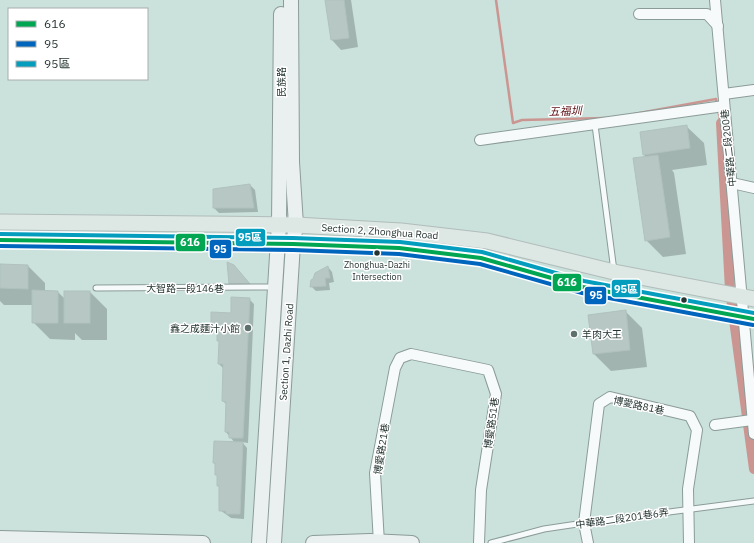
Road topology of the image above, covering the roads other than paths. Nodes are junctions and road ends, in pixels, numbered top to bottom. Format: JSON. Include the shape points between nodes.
{"nodes":[{"id":1,"x":281,"y":0,"type":"edge"},
{"id":2,"x":291,"y":0,"type":"edge"},
{"id":3,"x":715,"y":0,"type":"edge"},
{"id":4,"x":639,"y":14,"type":"dead end"},
{"id":5,"x":718,"y":26,"type":"junction"},
{"id":6,"x":754,"y":90,"type":"edge"},
{"id":7,"x":724,"y":94,"type":"junction"},
{"id":8,"x":724,"y":106,"type":"junction"},
{"id":9,"x":595,"y":125,"type":"junction"},
{"id":10,"x":480,"y":140,"type":"dead end"},
{"id":11,"x":286,"y":163,"type":"junction"},
{"id":12,"x":732,"y":183,"type":"junction"},
{"id":13,"x":754,"y":188,"type":"edge"},
{"id":14,"x":0,"y":222,"type":"edge"},
{"id":15,"x":279,"y":224,"type":"junction"},
{"id":16,"x":296,"y":224,"type":"junction"},
{"id":17,"x":0,"y":240,"type":"edge"},
{"id":18,"x":278,"y":244,"type":"junction"},
{"id":19,"x":293,"y":244,"type":"junction"},
{"id":20,"x":614,"y":272,"type":"junction"},
{"id":21,"x":275,"y":287,"type":"junction"},
{"id":22,"x":96,"y":288,"type":"dead end"},
{"id":23,"x":747,"y":298,"type":"edge"},
{"id":24,"x":748,"y":318,"type":"edge"},
{"id":25,"x":400,"y":358,"type":"joint"},
{"id":26,"x":752,"y":420,"type":"junction"},
{"id":27,"x":715,"y":425,"type":"dead end"},
{"id":28,"x":754,"y":434,"type":"edge"},
{"id":29,"x":754,"y":501,"type":"edge"},
{"id":30,"x":688,"y":509,"type":"junction"},
{"id":31,"x":584,"y":523,"type":"junction"},
{"id":32,"x":0,"y":538,"type":"edge"},
{"id":33,"x":132,"y":542,"type":"edge"},
{"id":34,"x":374,"y":542,"type":"edge"},
{"id":35,"x":203,"y":543,"type":"edge"},
{"id":36,"x":259,"y":543,"type":"edge"},
{"id":37,"x":274,"y":543,"type":"edge"},
{"id":38,"x":313,"y":543,"type":"edge"},
{"id":39,"x":412,"y":543,"type":"edge"},
{"id":40,"x":479,"y":543,"type":"edge"},
{"id":41,"x":491,"y":543,"type":"edge"},
{"id":42,"x":588,"y":543,"type":"edge"},
{"id":43,"x":689,"y":543,"type":"edge"}],
"edges":[{"from":1,"to":11,"type":"street","name":"民族路"},
{"from":2,"to":11,"type":"street","name":"民族路"},
{"from":3,"to":5,"type":"street","name":"中華路二段200巷"},
{"from":4,"to":5,"type":"street","via":[[707,14]]},
{"from":5,"to":7,"type":"street","name":"中華路二段200巷"},
{"from":6,"to":7,"type":"street"},
{"from":7,"to":8,"type":"street","name":"中華路二段200巷"},
{"from":8,"to":9,"type":"street"},
{"from":8,"to":12,"type":"street","name":"中華路二段200巷"},
{"from":9,"to":10,"type":"street"},
{"from":9,"to":20,"type":"lane"},
{"from":11,"to":15,"type":"street","name":"Section 1, Dazhi Road"},
{"from":11,"to":16,"type":"street","name":"Section 1, Dazhi Road"},
{"from":12,"to":13,"type":"street"},
{"from":12,"to":23,"type":"street","name":"中華路二段200巷"},
{"from":14,"to":15,"type":"main road","name":"Section 2, Zhonghua Road"},
{"from":15,"to":16,"type":"main road","name":"Section 2, Zhonghua Road"},
{"from":15,"to":18,"type":"street","name":"Section 1, Dazhi Road"},
{"from":16,"to":19,"type":"street","name":"Section 1, Dazhi Road"},
{"from":16,"to":20,"type":"main road","name":"Section 2, Zhonghua Road","via":[[401,230],[487,241]]},
{"from":17,"to":18,"type":"main road","name":"Section 2, Zhonghua Road"},
{"from":18,"to":19,"type":"main road","name":"Section 2, Zhonghua Road"},
{"from":18,"to":21,"type":"street","name":"Section 1, Dazhi Road"},
{"from":19,"to":24,"type":"main road","name":"Section 2, Zhonghua Road","via":[[399,248],[481,258],[584,287]]},
{"from":19,"to":37,"type":"street","name":"Section 1, Dazhi Road"},
{"from":20,"to":23,"type":"main road","name":"Section 2, Zhonghua Road"},
{"from":21,"to":22,"type":"lane","name":"大智路一段146巷"},
{"from":21,"to":36,"type":"street","name":"Section 1, Dazhi Road"},
{"from":23,"to":24,"type":"street","name":"中華路二段200巷"},
{"from":24,"to":26,"type":"street","name":"中華路二段200巷"},
{"from":25,"to":34,"type":"street","name":"博愛路21巷","via":[[395,368],[375,473]]},
{"from":25,"to":40,"type":"street","name":"博愛路51巷","via":[[410,354],[488,370],[496,394],[481,490]]},
{"from":26,"to":27,"type":"street"},
{"from":26,"to":28,"type":"street","name":"中華路二段200巷"},
{"from":29,"to":30,"type":"lane","name":"中華路二段201巷6弄"},
{"from":30,"to":31,"type":"lane","name":"中華路二段201巷6弄"},
{"from":30,"to":31,"type":"street","name":"博愛路81巷","via":[[688,489],[697,430],[690,416],[610,397],[599,404]]},
{"from":30,"to":43,"type":"street","name":"博愛路81巷"},
{"from":31,"to":41,"type":"lane","name":"中華路二段201巷6弄"},
{"from":31,"to":42,"type":"street","name":"博愛路81巷"},
{"from":32,"to":33,"type":"street"},
{"from":33,"to":35,"type":"street"},
{"from":34,"to":38,"type":"street"},
{"from":34,"to":39,"type":"street"}]}
